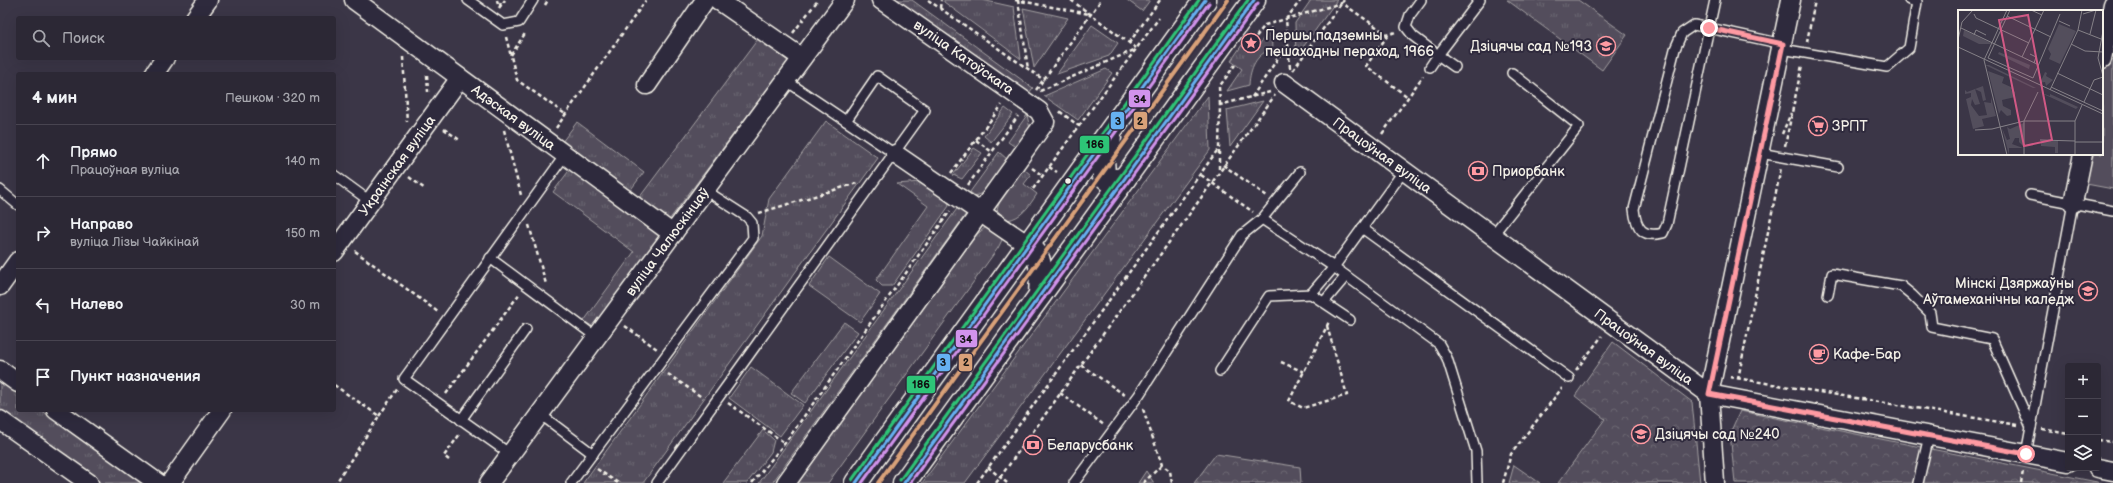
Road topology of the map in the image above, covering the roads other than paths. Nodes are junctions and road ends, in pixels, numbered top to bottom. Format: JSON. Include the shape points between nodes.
{"nodes":[{"id":1,"x":208,"y":0,"type":"edge"},
{"id":2,"x":354,"y":0,"type":"edge"},
{"id":3,"x":468,"y":0,"type":"edge"},
{"id":4,"x":533,"y":0,"type":"edge"},
{"id":5,"x":705,"y":0,"type":"edge"},
{"id":6,"x":718,"y":0,"type":"edge"},
{"id":7,"x":845,"y":0,"type":"edge"},
{"id":8,"x":881,"y":0,"type":"edge"},
{"id":9,"x":1205,"y":0,"type":"edge"},
{"id":10,"x":1254,"y":0,"type":"edge"},
{"id":11,"x":1421,"y":0,"type":"edge"},
{"id":12,"x":1480,"y":0,"type":"edge"},
{"id":13,"x":1715,"y":0,"type":"edge"},
{"id":14,"x":1791,"y":0,"type":"edge"},
{"id":15,"x":1909,"y":0,"type":"edge"},
{"id":16,"x":2113,"y":4,"type":"edge"},
{"id":17,"x":196,"y":16,"type":"edge"},
{"id":18,"x":1709,"y":28,"type":"junction"},
{"id":19,"x":1782,"y":46,"type":"junction"},
{"id":20,"x":2103,"y":54,"type":"edge"},
{"id":21,"x":1438,"y":55,"type":"junction"},
{"id":22,"x":802,"y":58,"type":"junction"},
{"id":23,"x":164,"y":60,"type":"edge"},
{"id":24,"x":1455,"y":67,"type":"dead end"},
{"id":25,"x":1430,"y":68,"type":"road end"},
{"id":26,"x":155,"y":72,"type":"edge"},
{"id":27,"x":1512,"y":73,"type":"dead end"},
{"id":28,"x":460,"y":78,"type":"junction"},
{"id":29,"x":788,"y":82,"type":"dead end"},
{"id":30,"x":1284,"y":83,"type":"dead end"},
{"id":31,"x":647,"y":85,"type":"dead end"},
{"id":32,"x":846,"y":121,"type":"junction"},
{"id":33,"x":1116,"y":123,"type":"junction"},
{"id":34,"x":1760,"y":153,"type":"junction"},
{"id":35,"x":894,"y":154,"type":"junction"},
{"id":36,"x":565,"y":155,"type":"junction"},
{"id":37,"x":2083,"y":155,"type":"edge"},
{"id":38,"x":1838,"y":167,"type":"dead end"},
{"id":39,"x":1300,"y":172,"type":"dead end"},
{"id":40,"x":1403,"y":172,"type":"junction"},
{"id":41,"x":336,"y":176,"type":"edge"},
{"id":42,"x":1124,"y":179,"type":"junction"},
{"id":43,"x":0,"y":190,"type":"edge"},
{"id":44,"x":705,"y":190,"type":"junction"},
{"id":45,"x":2030,"y":195,"type":"dead end"},
{"id":46,"x":16,"y":202,"type":"edge"},
{"id":47,"x":370,"y":202,"type":"junction"},
{"id":48,"x":2073,"y":204,"type":"junction"},
{"id":49,"x":2113,"y":211,"type":"edge"},
{"id":50,"x":981,"y":212,"type":"junction"},
{"id":51,"x":1262,"y":219,"type":"junction"},
{"id":52,"x":1362,"y":228,"type":"junction"},
{"id":53,"x":672,"y":234,"type":"junction"},
{"id":54,"x":1492,"y":236,"type":"junction"},
{"id":55,"x":1028,"y":245,"type":"junction"},
{"id":56,"x":338,"y":247,"type":"edge"},
{"id":57,"x":490,"y":258,"type":"junction"},
{"id":58,"x":16,"y":264,"type":"edge"},
{"id":59,"x":1334,"y":267,"type":"junction"},
{"id":60,"x":1346,"y":276,"type":"junction"},
{"id":61,"x":0,"y":286,"type":"edge"},
{"id":62,"x":1311,"y":294,"type":"junction"},
{"id":63,"x":1040,"y":295,"type":"junction"},
{"id":64,"x":1828,"y":295,"type":"dead end"},
{"id":65,"x":1324,"y":302,"type":"junction"},
{"id":66,"x":1350,"y":320,"type":"dead end"},
{"id":67,"x":526,"y":330,"type":"dead end"},
{"id":68,"x":596,"y":337,"type":"junction"},
{"id":69,"x":0,"y":370,"type":"edge"},
{"id":70,"x":1220,"y":371,"type":"dead end"},
{"id":71,"x":1569,"y":378,"type":"road end"},
{"id":72,"x":16,"y":382,"type":"edge"},
{"id":73,"x":1709,"y":394,"type":"junction"},
{"id":74,"x":59,"y":412,"type":"edge"},
{"id":75,"x":221,"y":412,"type":"edge"},
{"id":76,"x":540,"y":414,"type":"junction"},
{"id":77,"x":0,"y":420,"type":"edge"},
{"id":78,"x":464,"y":422,"type":"junction"},
{"id":79,"x":2031,"y":427,"type":"junction"},
{"id":80,"x":1929,"y":436,"type":"junction"},
{"id":81,"x":510,"y":454,"type":"junction"},
{"id":82,"x":593,"y":454,"type":"junction"},
{"id":83,"x":2025,"y":460,"type":"junction"},
{"id":84,"x":2065,"y":462,"type":"edge"},
{"id":85,"x":2101,"y":469,"type":"edge"},
{"id":86,"x":2113,"y":471,"type":"edge"},
{"id":87,"x":89,"y":483,"type":"edge"},
{"id":88,"x":158,"y":483,"type":"edge"},
{"id":89,"x":170,"y":483,"type":"edge"},
{"id":90,"x":489,"y":483,"type":"edge"},
{"id":91,"x":572,"y":483,"type":"edge"},
{"id":92,"x":657,"y":483,"type":"edge"},
{"id":93,"x":786,"y":483,"type":"edge"},
{"id":94,"x":856,"y":483,"type":"edge"},
{"id":95,"x":904,"y":483,"type":"edge"},
{"id":96,"x":1074,"y":483,"type":"edge"},
{"id":97,"x":1477,"y":483,"type":"edge"},
{"id":98,"x":1715,"y":483,"type":"edge"},
{"id":99,"x":1918,"y":483,"type":"edge"}],
"edges":[{"from":1,"to":17,"type":"street"},
{"from":2,"to":28,"type":"street","name":"Адэская вуліца"},
{"from":3,"to":4,"type":"lane","via":[[503,25],[519,22]]},
{"from":5,"to":31,"type":"street"},
{"from":6,"to":22,"type":"street"},
{"from":7,"to":22,"type":"street","name":"вуліца Чалюскінцаў"},
{"from":8,"to":50,"type":"street","name":"вуліца Катоўскага","via":[[982,69],[1044,117],[1042,128]]},
{"from":9,"to":33,"type":"main road"},
{"from":10,"to":42,"type":"main road"},
{"from":11,"to":21,"type":"lane","via":[[1410,15],[1406,27],[1413,36]]},
{"from":12,"to":21,"type":"lane"},
{"from":13,"to":18,"type":"lane"},
{"from":14,"to":19,"type":"street"},
{"from":15,"to":19,"type":"lane","via":[[1917,2],[1909,48],[1887,67]]},
{"from":16,"to":20,"type":"street"},
{"from":18,"to":18,"type":"lane","via":[[1694,25],[1688,28],[1682,33],[1675,49],[1634,209],[1638,226],[1652,236],[1663,233],[1667,224]]},
{"from":18,"to":19,"type":"lane"},
{"from":19,"to":34,"type":"street"},
{"from":21,"to":24,"type":"lane"},
{"from":21,"to":25,"type":"lane"},
{"from":22,"to":44,"type":"street","name":"вуліца Чалюскінцаў"},
{"from":23,"to":26,"type":"street"},
{"from":27,"to":54,"type":"lane","via":[[1579,126]]},
{"from":28,"to":36,"type":"street","name":"Адэская вуліца"},
{"from":28,"to":47,"type":"street","name":"Украінская вуліца","via":[[434,122],[409,149]]},
{"from":29,"to":32,"type":"lane"},
{"from":30,"to":40,"type":"street","name":"Працоўная вуліца"},
{"from":32,"to":35,"type":"lane"},
{"from":32,"to":35,"type":"lane","via":[[877,76],[925,110]]},
{"from":33,"to":42,"type":"main road","via":[[1102,167],[1104,176],[1110,181]]},
{"from":33,"to":55,"type":"main road"},
{"from":34,"to":38,"type":"lane"},
{"from":34,"to":73,"type":"street"},
{"from":35,"to":50,"type":"street"},
{"from":35,"to":92,"type":"lane"},
{"from":36,"to":53,"type":"street","name":"Адэская вуліца"},
{"from":36,"to":57,"type":"lane"},
{"from":37,"to":48,"type":"street"},
{"from":39,"to":51,"type":"lane"},
{"from":40,"to":52,"type":"lane"},
{"from":40,"to":54,"type":"street","name":"Працоўная вуліца"},
{"from":41,"to":47,"type":"lane"},
{"from":42,"to":63,"type":"main road"},
{"from":43,"to":46,"type":"lane"},
{"from":44,"to":53,"type":"street","name":"вуліца Чалюскінцаў"},
{"from":44,"to":82,"type":"lane","via":[[747,217],[752,223],[752,238]]},
{"from":45,"to":48,"type":"lane"},
{"from":47,"to":56,"type":"street","name":"Украінская вуліца"},
{"from":48,"to":49,"type":"lane"},
{"from":48,"to":79,"type":"lane"},
{"from":50,"to":55,"type":"street"},
{"from":50,"to":93,"type":"street"},
{"from":51,"to":59,"type":"lane"},
{"from":51,"to":96,"type":"lane","via":[[1242,235],[1136,398]]},
{"from":52,"to":59,"type":"lane"},
{"from":52,"to":71,"type":"lane"},
{"from":53,"to":68,"type":"street","name":"вуліца Чалюскінцаў"},
{"from":54,"to":73,"type":"street","name":"Працоўная вуліца"},
{"from":55,"to":63,"type":"main road","via":[[1036,250],[1039,258]]},
{"from":55,"to":94,"type":"main road"},
{"from":57,"to":68,"type":"lane"},
{"from":57,"to":78,"type":"lane","via":[[404,379]]},
{"from":58,"to":61,"type":"street"},
{"from":59,"to":60,"type":"lane"},
{"from":59,"to":62,"type":"lane"},
{"from":60,"to":65,"type":"lane"},
{"from":60,"to":97,"type":"lane","via":[[1439,344],[1447,358],[1476,451]]},
{"from":62,"to":65,"type":"lane"},
{"from":62,"to":70,"type":"lane","via":[[1269,296]]},
{"from":63,"to":95,"type":"main road"},
{"from":64,"to":79,"type":"lane","via":[[1832,274],[1901,286],[1930,313],[1932,327],[1992,339]]},
{"from":65,"to":66,"type":"lane"},
{"from":67,"to":78,"type":"lane"},
{"from":68,"to":76,"type":"street","name":"вуліца Чалюскінцаў"},
{"from":69,"to":72,"type":"street"},
{"from":73,"to":80,"type":"street","name":"Працоўная вуліца"},
{"from":73,"to":98,"type":"street"},
{"from":74,"to":88,"type":"street"},
{"from":75,"to":89,"type":"street"},
{"from":76,"to":81,"type":"street","name":"вуліца Чалюскінцаў"},
{"from":76,"to":82,"type":"lane"},
{"from":77,"to":87,"type":"street"},
{"from":78,"to":81,"type":"lane"},
{"from":79,"to":83,"type":"lane"},
{"from":80,"to":83,"type":"street","name":"Працоўная вуліца"},
{"from":80,"to":99,"type":"lane"},
{"from":81,"to":90,"type":"street","name":"вуліца Чалюскінцаў"},
{"from":82,"to":91,"type":"lane"},
{"from":83,"to":84,"type":"street","name":"Працоўная вуліца"},
{"from":85,"to":86,"type":"street"}]}
